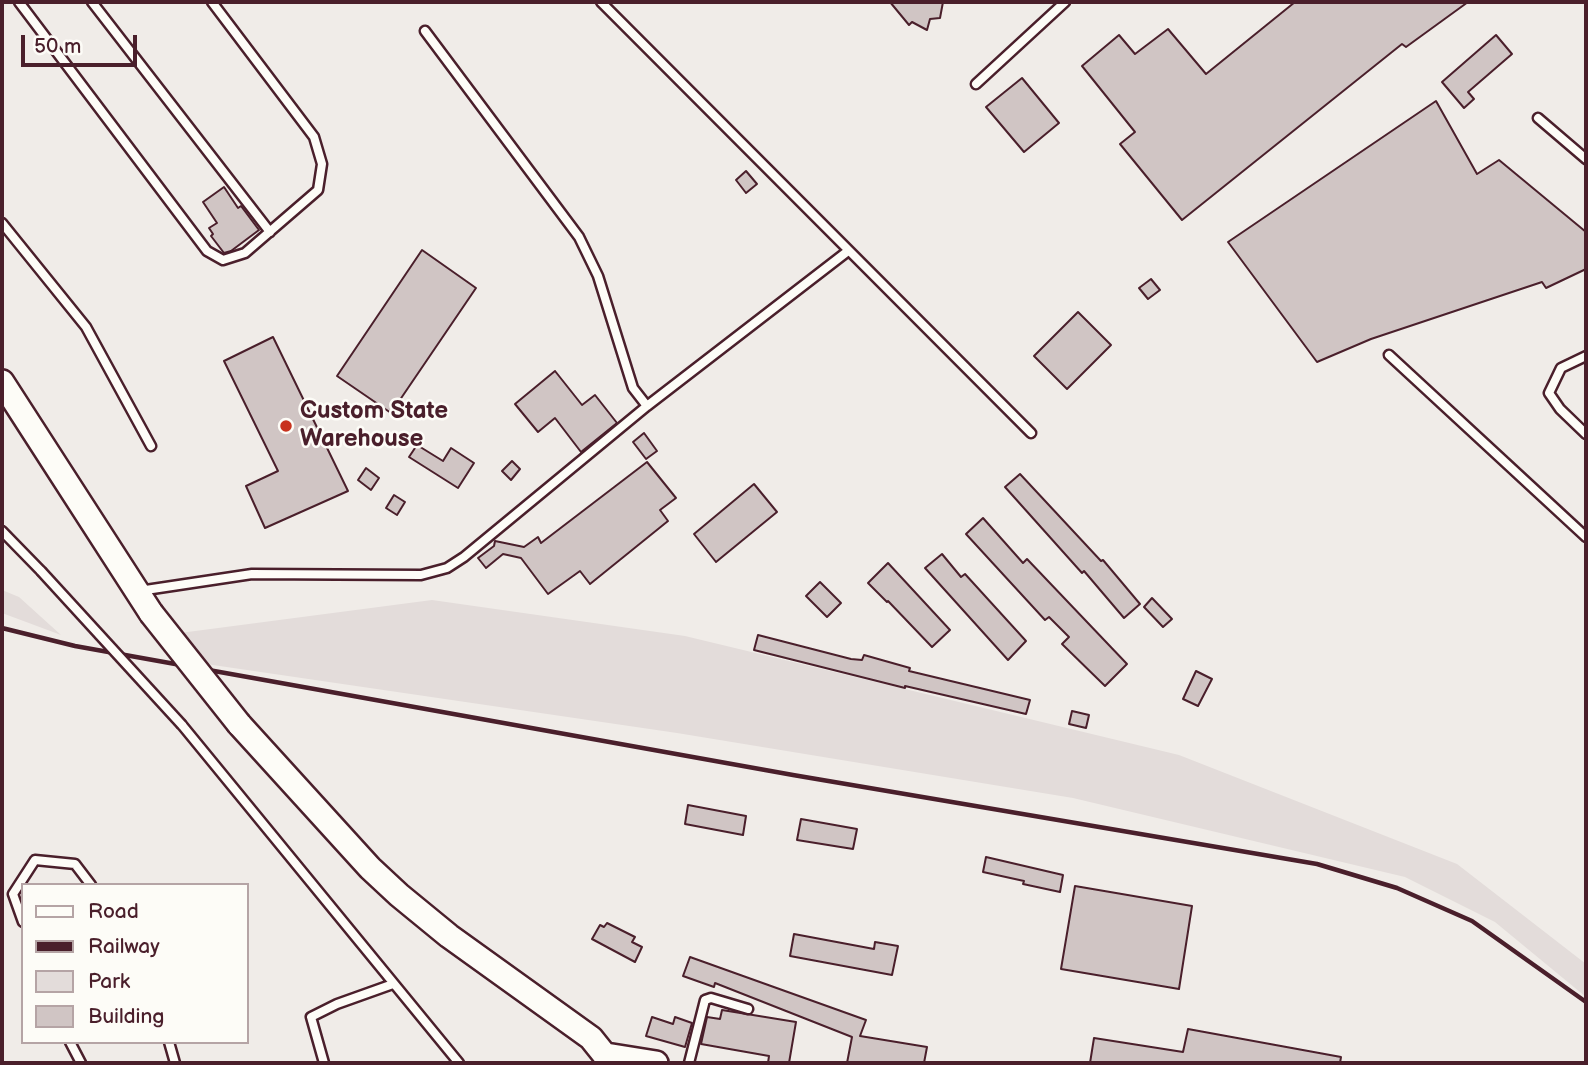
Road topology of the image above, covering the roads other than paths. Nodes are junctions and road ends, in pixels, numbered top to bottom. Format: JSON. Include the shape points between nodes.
{"nodes":[{"id":1,"x":19,"y":2,"type":"edge"},
{"id":2,"x":92,"y":2,"type":"edge"},
{"id":3,"x":212,"y":2,"type":"edge"},
{"id":4,"x":601,"y":2,"type":"edge"},
{"id":5,"x":1065,"y":2,"type":"edge"},
{"id":6,"x":425,"y":32,"type":"dead end"},
{"id":7,"x":976,"y":84,"type":"dead end"},
{"id":8,"x":1538,"y":118,"type":"dead end"},
{"id":9,"x":1586,"y":159,"type":"edge"},
{"id":10,"x":2,"y":223,"type":"edge"},
{"id":11,"x":270,"y":232,"type":"junction"},
{"id":12,"x":848,"y":251,"type":"junction"},
{"id":13,"x":1389,"y":355,"type":"dead end"},
{"id":14,"x":1586,"y":356,"type":"edge"},
{"id":15,"x":2,"y":382,"type":"edge"},
{"id":16,"x":647,"y":406,"type":"junction"},
{"id":17,"x":1031,"y":433,"type":"dead end"},
{"id":18,"x":1586,"y":434,"type":"edge"},
{"id":19,"x":151,"y":446,"type":"dead end"},
{"id":20,"x":2,"y":531,"type":"edge"},
{"id":21,"x":1586,"y":537,"type":"edge"},
{"id":22,"x":136,"y":592,"type":"junction"},
{"id":23,"x":89,"y":883,"type":"edge"},
{"id":24,"x":21,"y":916,"type":"edge"},
{"id":25,"x":393,"y":984,"type":"junction"},
{"id":26,"x":748,"y":1009,"type":"dead end"},
{"id":27,"x":72,"y":1044,"type":"edge"},
{"id":28,"x":170,"y":1044,"type":"edge"},
{"id":29,"x":608,"y":1059,"type":"edge"},
{"id":30,"x":81,"y":1063,"type":"edge"},
{"id":31,"x":175,"y":1063,"type":"edge"},
{"id":32,"x":324,"y":1063,"type":"edge"},
{"id":33,"x":458,"y":1063,"type":"edge"},
{"id":34,"x":656,"y":1063,"type":"edge"},
{"id":35,"x":689,"y":1063,"type":"edge"}],
"edges":[{"from":1,"to":11,"type":"lane","via":[[207,251],[223,260],[245,253]]},
{"from":2,"to":11,"type":"lane"},
{"from":3,"to":11,"type":"lane","via":[[314,136],[322,163],[318,190]]},
{"from":4,"to":12,"type":"lane"},
{"from":5,"to":7,"type":"lane"},
{"from":6,"to":16,"type":"lane","via":[[579,237],[598,276],[634,388]]},
{"from":8,"to":9,"type":"lane"},
{"from":10,"to":19,"type":"lane","via":[[86,327]]},
{"from":12,"to":16,"type":"lane"},
{"from":12,"to":17,"type":"lane"},
{"from":13,"to":21,"type":"lane"},
{"from":14,"to":18,"type":"lane","via":[[1561,368],[1549,393]]},
{"from":15,"to":22,"type":"main road"},
{"from":16,"to":22,"type":"lane","via":[[446,568],[421,575],[252,574]]},
{"from":20,"to":25,"type":"lane","bridge":true,"via":[[182,725]]},
{"from":22,"to":29,"type":"main road","bridge":true,"via":[[239,724],[370,868],[449,936],[591,1038]]},
{"from":23,"to":24,"type":"lane","via":[[75,864],[35,860],[13,894]]},
{"from":25,"to":32,"type":"lane","via":[[310,1017]]},
{"from":25,"to":33,"type":"lane"},
{"from":26,"to":35,"type":"lane","via":[[705,1000]]},
{"from":27,"to":30,"type":"lane"},
{"from":28,"to":31,"type":"lane"},
{"from":29,"to":34,"type":"main road"}]}
